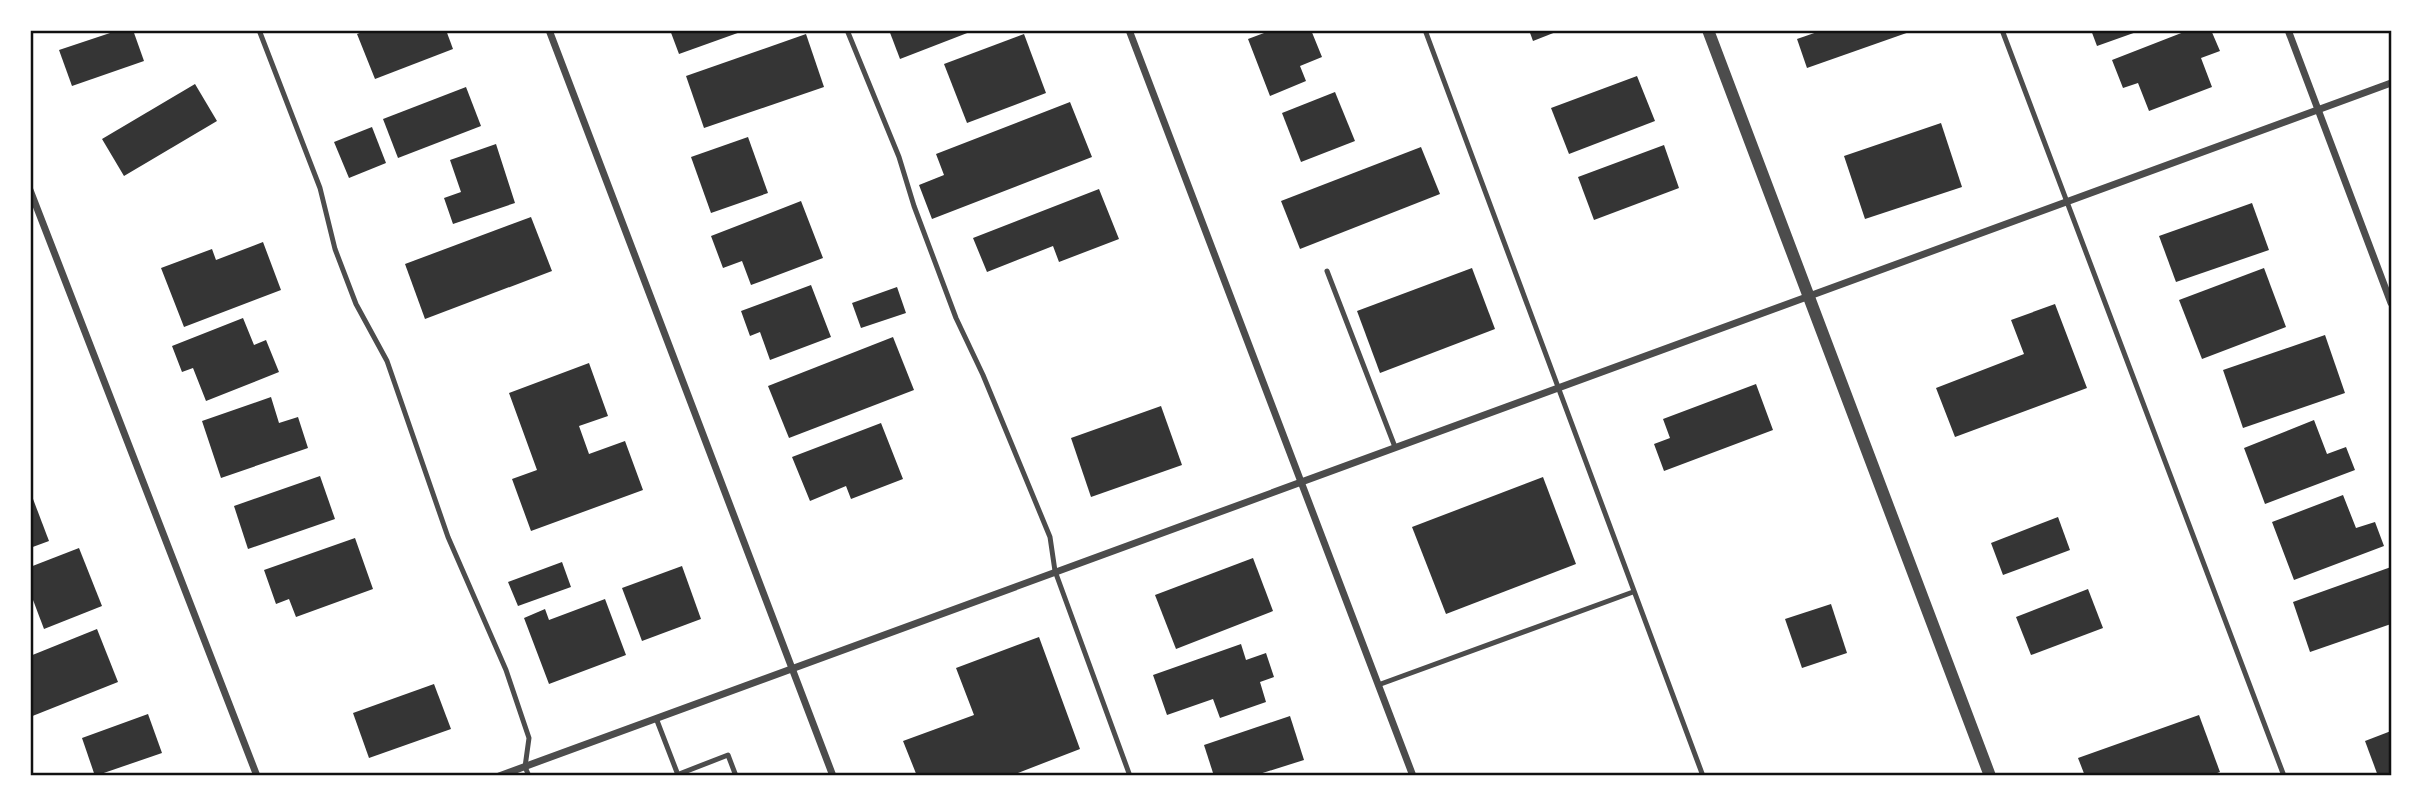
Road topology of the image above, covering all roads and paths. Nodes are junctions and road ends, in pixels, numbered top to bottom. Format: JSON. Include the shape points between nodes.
{"nodes":[{"id":1,"x":259,"y":30,"type":"edge"},
{"id":2,"x":549,"y":30,"type":"edge"},
{"id":3,"x":847,"y":30,"type":"edge"},
{"id":4,"x":1129,"y":30,"type":"edge"},
{"id":5,"x":1425,"y":30,"type":"edge"},
{"id":6,"x":1709,"y":30,"type":"edge"},
{"id":7,"x":2002,"y":30,"type":"edge"},
{"id":8,"x":2288,"y":30,"type":"edge"},
{"id":9,"x":2391,"y":83,"type":"edge"},
{"id":10,"x":2318,"y":110,"type":"junction"},
{"id":11,"x":30,"y":190,"type":"edge"},
{"id":12,"x":2067,"y":202,"type":"junction"},
{"id":13,"x":1327,"y":271,"type":"dead end"},
{"id":14,"x":1809,"y":296,"type":"junction"},
{"id":15,"x":2391,"y":303,"type":"edge"},
{"id":16,"x":1556,"y":388,"type":"junction"},
{"id":17,"x":1395,"y":447,"type":"junction"},
{"id":18,"x":1300,"y":481,"type":"junction"},
{"id":19,"x":1055,"y":571,"type":"junction"},
{"id":20,"x":1633,"y":592,"type":"junction"},
{"id":21,"x":792,"y":667,"type":"junction"},
{"id":22,"x":1378,"y":685,"type":"junction"},
{"id":23,"x":656,"y":718,"type":"junction"},
{"id":24,"x":525,"y":766,"type":"junction"},
{"id":25,"x":257,"y":776,"type":"edge"},
{"id":26,"x":499,"y":776,"type":"edge"},
{"id":27,"x":529,"y":776,"type":"edge"},
{"id":28,"x":676,"y":776,"type":"edge"},
{"id":29,"x":736,"y":776,"type":"edge"},
{"id":30,"x":833,"y":776,"type":"edge"},
{"id":31,"x":1130,"y":776,"type":"edge"},
{"id":32,"x":1413,"y":776,"type":"edge"},
{"id":33,"x":1703,"y":776,"type":"edge"},
{"id":34,"x":1990,"y":776,"type":"edge"},
{"id":35,"x":2284,"y":776,"type":"edge"}],
"edges":[{"from":1,"to":24,"type":"lane","via":[[320,188],[335,249],[356,304],[387,361],[448,537],[506,670],[529,738]]},
{"from":2,"to":21,"type":"street"},
{"from":3,"to":19,"type":"lane","via":[[899,157],[956,318],[1050,537]]},
{"from":4,"to":18,"type":"street"},
{"from":5,"to":16,"type":"lane"},
{"from":6,"to":14,"type":"street"},
{"from":7,"to":12,"type":"lane"},
{"from":8,"to":10,"type":"street"},
{"from":9,"to":10,"type":"street"},
{"from":10,"to":12,"type":"street"},
{"from":10,"to":15,"type":"street"},
{"from":11,"to":25,"type":"street"},
{"from":12,"to":14,"type":"street"},
{"from":12,"to":35,"type":"lane"},
{"from":13,"to":17,"type":"lane"},
{"from":14,"to":16,"type":"street"},
{"from":14,"to":34,"type":"street"},
{"from":16,"to":17,"type":"street"},
{"from":16,"to":20,"type":"lane"},
{"from":17,"to":18,"type":"street"},
{"from":18,"to":19,"type":"street"},
{"from":18,"to":22,"type":"street"},
{"from":19,"to":21,"type":"street"},
{"from":19,"to":31,"type":"lane"},
{"from":20,"to":22,"type":"lane"},
{"from":20,"to":33,"type":"lane"},
{"from":21,"to":23,"type":"street"},
{"from":21,"to":30,"type":"street"},
{"from":22,"to":32,"type":"street"},
{"from":23,"to":24,"type":"street"},
{"from":23,"to":28,"type":"lane"},
{"from":24,"to":26,"type":"street"},
{"from":24,"to":27,"type":"lane"},
{"from":28,"to":29,"type":"lane","via":[[729,755]]}]}
